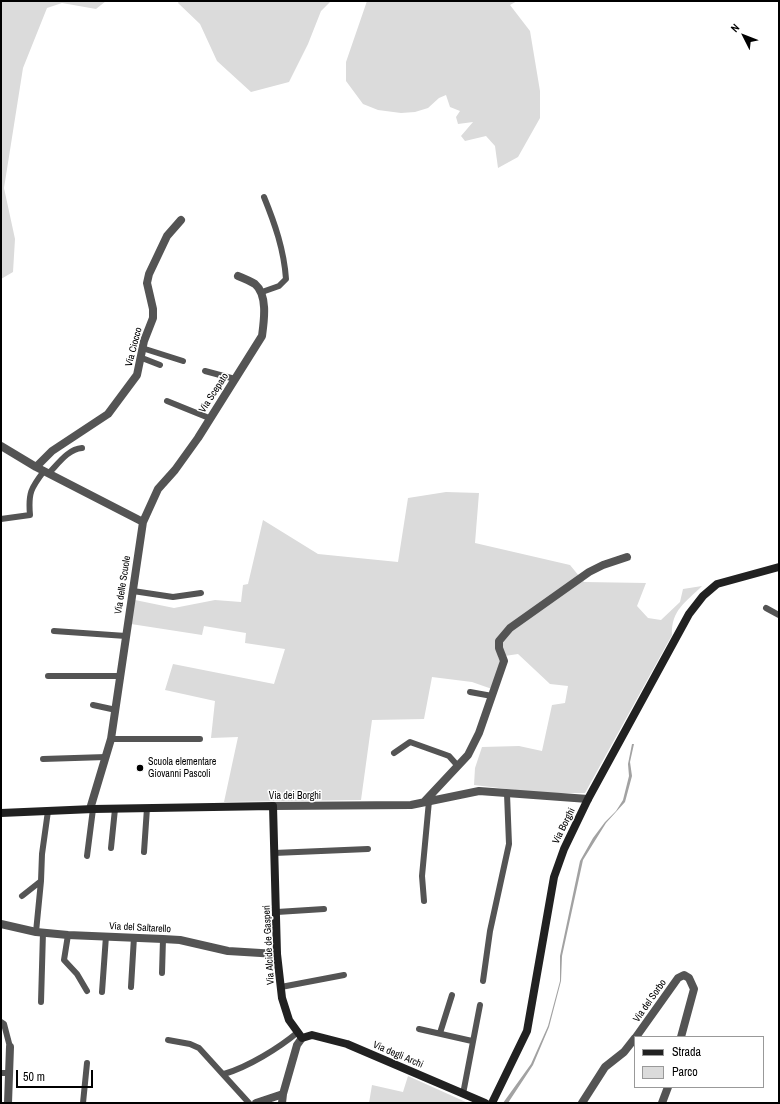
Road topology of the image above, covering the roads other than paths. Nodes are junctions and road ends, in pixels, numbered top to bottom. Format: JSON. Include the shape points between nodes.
{"nodes":[{"id":1,"x":264,"y":197,"type":"dead end"},
{"id":2,"x":181,"y":220,"type":"dead end"},
{"id":3,"x":238,"y":276,"type":"dead end"},
{"id":4,"x":262,"y":292,"type":"junction"},
{"id":5,"x":142,"y":348,"type":"junction"},
{"id":6,"x":142,"y":358,"type":"junction"},
{"id":7,"x":183,"y":361,"type":"dead end"},
{"id":8,"x":160,"y":365,"type":"dead end"},
{"id":9,"x":205,"y":371,"type":"dead end"},
{"id":10,"x":234,"y":380,"type":"junction"},
{"id":11,"x":167,"y":401,"type":"dead end"},
{"id":12,"x":209,"y":418,"type":"junction"},
{"id":13,"x":1,"y":446,"type":"edge"},
{"id":14,"x":82,"y":448,"type":"dead end"},
{"id":15,"x":43,"y":470,"type":"junction"},
{"id":16,"x":1,"y":519,"type":"edge"},
{"id":17,"x":143,"y":522,"type":"junction"},
{"id":18,"x":627,"y":556,"type":"dead end"},
{"id":19,"x":779,"y":567,"type":"edge"},
{"id":20,"x":133,"y":591,"type":"junction"},
{"id":21,"x":201,"y":594,"type":"dead end"},
{"id":22,"x":766,"y":608,"type":"dead end"},
{"id":23,"x":779,"y":615,"type":"edge"},
{"id":24,"x":54,"y":632,"type":"dead end"},
{"id":25,"x":126,"y":636,"type":"junction"},
{"id":26,"x":48,"y":676,"type":"dead end"},
{"id":27,"x":120,"y":676,"type":"junction"},
{"id":28,"x":470,"y":692,"type":"dead end"},
{"id":29,"x":492,"y":696,"type":"junction"},
{"id":30,"x":93,"y":705,"type":"dead end"},
{"id":31,"x":116,"y":710,"type":"junction"},
{"id":32,"x":111,"y":739,"type":"junction"},
{"id":33,"x":200,"y":739,"type":"dead end"},
{"id":34,"x":394,"y":753,"type":"dead end"},
{"id":35,"x":106,"y":757,"type":"junction"},
{"id":36,"x":43,"y":759,"type":"dead end"},
{"id":37,"x":457,"y":765,"type":"junction"},
{"id":38,"x":508,"y":794,"type":"junction"},
{"id":39,"x":588,"y":799,"type":"junction"},
{"id":40,"x":426,"y":802,"type":"junction"},
{"id":41,"x":273,"y":806,"type":"junction"},
{"id":42,"x":147,"y":808,"type":"junction"},
{"id":43,"x":92,"y":809,"type":"junction"},
{"id":44,"x":115,"y":809,"type":"junction"},
{"id":45,"x":48,"y":811,"type":"junction"},
{"id":46,"x":1,"y":813,"type":"edge"},
{"id":47,"x":111,"y":848,"type":"dead end"},
{"id":48,"x":368,"y":848,"type":"dead end"},
{"id":49,"x":144,"y":852,"type":"dead end"},
{"id":50,"x":274,"y":853,"type":"junction"},
{"id":51,"x":87,"y":856,"type":"dead end"},
{"id":52,"x":41,"y":881,"type":"junction"},
{"id":53,"x":22,"y":896,"type":"dead end"},
{"id":54,"x":424,"y":901,"type":"dead end"},
{"id":55,"x":324,"y":909,"type":"dead end"},
{"id":56,"x":277,"y":912,"type":"junction"},
{"id":57,"x":1,"y":924,"type":"edge"},
{"id":58,"x":40,"y":932,"type":"junction"},
{"id":59,"x":68,"y":935,"type":"junction"},
{"id":60,"x":106,"y":936,"type":"junction"},
{"id":61,"x":134,"y":937,"type":"junction"},
{"id":62,"x":163,"y":938,"type":"junction"},
{"id":63,"x":277,"y":954,"type":"junction"},
{"id":64,"x":162,"y":973,"type":"dead end"},
{"id":65,"x":344,"y":975,"type":"dead end"},
{"id":66,"x":483,"y":981,"type":"dead end"},
{"id":67,"x":131,"y":987,"type":"dead end"},
{"id":68,"x":280,"y":987,"type":"junction"},
{"id":69,"x":87,"y":991,"type":"dead end"},
{"id":70,"x":102,"y":992,"type":"dead end"},
{"id":71,"x":452,"y":995,"type":"dead end"},
{"id":72,"x":41,"y":1002,"type":"dead end"},
{"id":73,"x":480,"y":1005,"type":"dead end"},
{"id":74,"x":1,"y":1022,"type":"edge"},
{"id":75,"x":419,"y":1029,"type":"dead end"},
{"id":76,"x":440,"y":1033,"type":"junction"},
{"id":77,"x":300,"y":1035,"type":"junction"},
{"id":78,"x":637,"y":1036,"type":"edge"},
{"id":79,"x":681,"y":1036,"type":"edge"},
{"id":80,"x":168,"y":1040,"type":"dead end"},
{"id":81,"x":634,"y":1040,"type":"edge"},
{"id":82,"x":472,"y":1041,"type":"junction"},
{"id":83,"x":10,"y":1047,"type":"joint"},
{"id":84,"x":87,"y":1063,"type":"dead end"},
{"id":85,"x":5,"y":1073,"type":"edge"},
{"id":86,"x":224,"y":1074,"type":"junction"},
{"id":87,"x":668,"y":1088,"type":"edge"},
{"id":88,"x":283,"y":1094,"type":"junction"},
{"id":89,"x":463,"y":1094,"type":"junction"},
{"id":90,"x":6,"y":1102,"type":"edge"},
{"id":91,"x":83,"y":1103,"type":"edge"},
{"id":92,"x":249,"y":1103,"type":"edge"},
{"id":93,"x":256,"y":1103,"type":"edge"},
{"id":94,"x":282,"y":1103,"type":"edge"},
{"id":95,"x":485,"y":1103,"type":"edge"},
{"id":96,"x":492,"y":1103,"type":"edge"},
{"id":97,"x":582,"y":1103,"type":"edge"},
{"id":98,"x":662,"y":1103,"type":"edge"}],
"edges":[{"from":1,"to":4,"type":"lane","via":[[277,229],[286,279],[279,286]]},
{"from":2,"to":5,"type":"street","name":"Via Ciocco","via":[[167,236],[149,274],[147,283],[153,309]]},
{"from":3,"to":4,"type":"street","via":[[255,284]]},
{"from":4,"to":10,"type":"street","name":"Via Scepato","via":[[262,336]]},
{"from":5,"to":6,"type":"street","name":"Via Ciocco"},
{"from":5,"to":7,"type":"lane"},
{"from":6,"to":8,"type":"lane"},
{"from":6,"to":15,"type":"street","name":"Via Ciocco","via":[[137,375],[108,414],[52,451]]},
{"from":9,"to":10,"type":"lane"},
{"from":10,"to":12,"type":"street","name":"Via Scepato"},
{"from":11,"to":12,"type":"lane"},
{"from":12,"to":17,"type":"street","name":"Via Scepato","via":[[175,470],[158,489]]},
{"from":13,"to":15,"type":"street"},
{"from":14,"to":15,"type":"lane","via":[[76,448]]},
{"from":15,"to":16,"type":"lane","via":[[28,499],[30,515]]},
{"from":15,"to":17,"type":"street"},
{"from":17,"to":20,"type":"street","name":"Via delle Scuole"},
{"from":18,"to":29,"type":"street","via":[[589,572],[510,628],[499,641],[504,661]]},
{"from":19,"to":39,"type":"street","name":"Via Borghi","via":[[718,584],[702,596],[689,614]]},
{"from":20,"to":21,"type":"lane","via":[[173,597]]},
{"from":20,"to":25,"type":"street","name":"Via delle Scuole"},
{"from":22,"to":23,"type":"lane"},
{"from":24,"to":25,"type":"lane"},
{"from":25,"to":27,"type":"street","name":"Via delle Scuole"},
{"from":26,"to":27,"type":"lane"},
{"from":27,"to":31,"type":"street","name":"Via delle Scuole"},
{"from":28,"to":29,"type":"lane"},
{"from":29,"to":37,"type":"street","via":[[479,733],[468,754]]},
{"from":30,"to":31,"type":"lane"},
{"from":31,"to":32,"type":"street","name":"Via delle Scuole"},
{"from":32,"to":33,"type":"lane"},
{"from":32,"to":35,"type":"street","name":"Via delle Scuole"},
{"from":34,"to":37,"type":"lane","via":[[410,742],[449,756]]},
{"from":35,"to":36,"type":"lane"},
{"from":35,"to":43,"type":"street","name":"Via delle Scuole"},
{"from":37,"to":40,"type":"street"},
{"from":38,"to":39,"type":"street","name":"Via dei Borghi"},
{"from":38,"to":40,"type":"street","name":"Via dei Borghi","via":[[479,791]]},
{"from":38,"to":66,"type":"lane","via":[[509,844],[490,931]]},
{"from":39,"to":96,"type":"street","name":"Via Borghi","via":[[564,849],[554,877],[527,1031]]},
{"from":40,"to":41,"type":"street","name":"Via dei Borghi","via":[[412,805]]},
{"from":40,"to":54,"type":"lane","via":[[422,876]]},
{"from":41,"to":42,"type":"street","name":"Via dei Borghi"},
{"from":41,"to":50,"type":"street","name":"Via Alcide de Gasperi"},
{"from":42,"to":44,"type":"street","name":"Via dei Borghi"},
{"from":42,"to":49,"type":"lane"},
{"from":43,"to":44,"type":"street","name":"Via dei Borghi"},
{"from":43,"to":45,"type":"street","name":"Via dei Borghi"},
{"from":43,"to":51,"type":"lane"},
{"from":44,"to":47,"type":"lane"},
{"from":45,"to":46,"type":"street","name":"Via dei Borghi"},
{"from":45,"to":52,"type":"lane"},
{"from":48,"to":50,"type":"lane"},
{"from":50,"to":56,"type":"street","name":"Via Alcide de Gasperi"},
{"from":52,"to":53,"type":"lane"},
{"from":52,"to":58,"type":"lane"},
{"from":55,"to":56,"type":"lane"},
{"from":56,"to":63,"type":"street","name":"Via Alcide de Gasperi"},
{"from":57,"to":58,"type":"street","name":"Via del Saltarello"},
{"from":58,"to":59,"type":"street","name":"Via del Saltarello"},
{"from":58,"to":72,"type":"lane"},
{"from":59,"to":60,"type":"street","name":"Via del Saltarello"},
{"from":59,"to":69,"type":"lane","via":[[64,960],[77,974]]},
{"from":60,"to":61,"type":"street","name":"Via del Saltarello"},
{"from":60,"to":70,"type":"lane"},
{"from":61,"to":62,"type":"street","name":"Via del Saltarello"},
{"from":61,"to":67,"type":"lane"},
{"from":62,"to":63,"type":"street","name":"Via del Saltarello","via":[[228,950]]},
{"from":62,"to":64,"type":"lane"},
{"from":63,"to":68,"type":"street","name":"Via Alcide de Gasperi"},
{"from":65,"to":68,"type":"lane"},
{"from":68,"to":77,"type":"street","name":"Via Alcide de Gasperi","via":[[290,1020]]},
{"from":71,"to":76,"type":"lane"},
{"from":73,"to":82,"type":"lane"},
{"from":74,"to":83,"type":"lane","via":[[4,1024]]},
{"from":75,"to":76,"type":"lane"},
{"from":76,"to":82,"type":"lane"},
{"from":77,"to":86,"type":"lane"},
{"from":77,"to":88,"type":"street"},
{"from":77,"to":89,"type":"street","name":"Via degli Archi","via":[[312,1035],[347,1044]]},
{"from":78,"to":79,"type":"street","name":"Via del Sorbo","via":[[678,978],[684,975],[689,978],[694,989]]},
{"from":80,"to":86,"type":"lane","via":[[200,1048]]},
{"from":81,"to":97,"type":"street","name":"Via del Sorbo","via":[[605,1067]]},
{"from":82,"to":89,"type":"lane"},
{"from":83,"to":85,"type":"street"},
{"from":84,"to":91,"type":"lane"},
{"from":85,"to":90,"type":"street"},
{"from":86,"to":92,"type":"lane"},
{"from":87,"to":98,"type":"street"},
{"from":88,"to":93,"type":"street"},
{"from":88,"to":94,"type":"street"},
{"from":89,"to":95,"type":"street","name":"Via degli Archi"}]}
